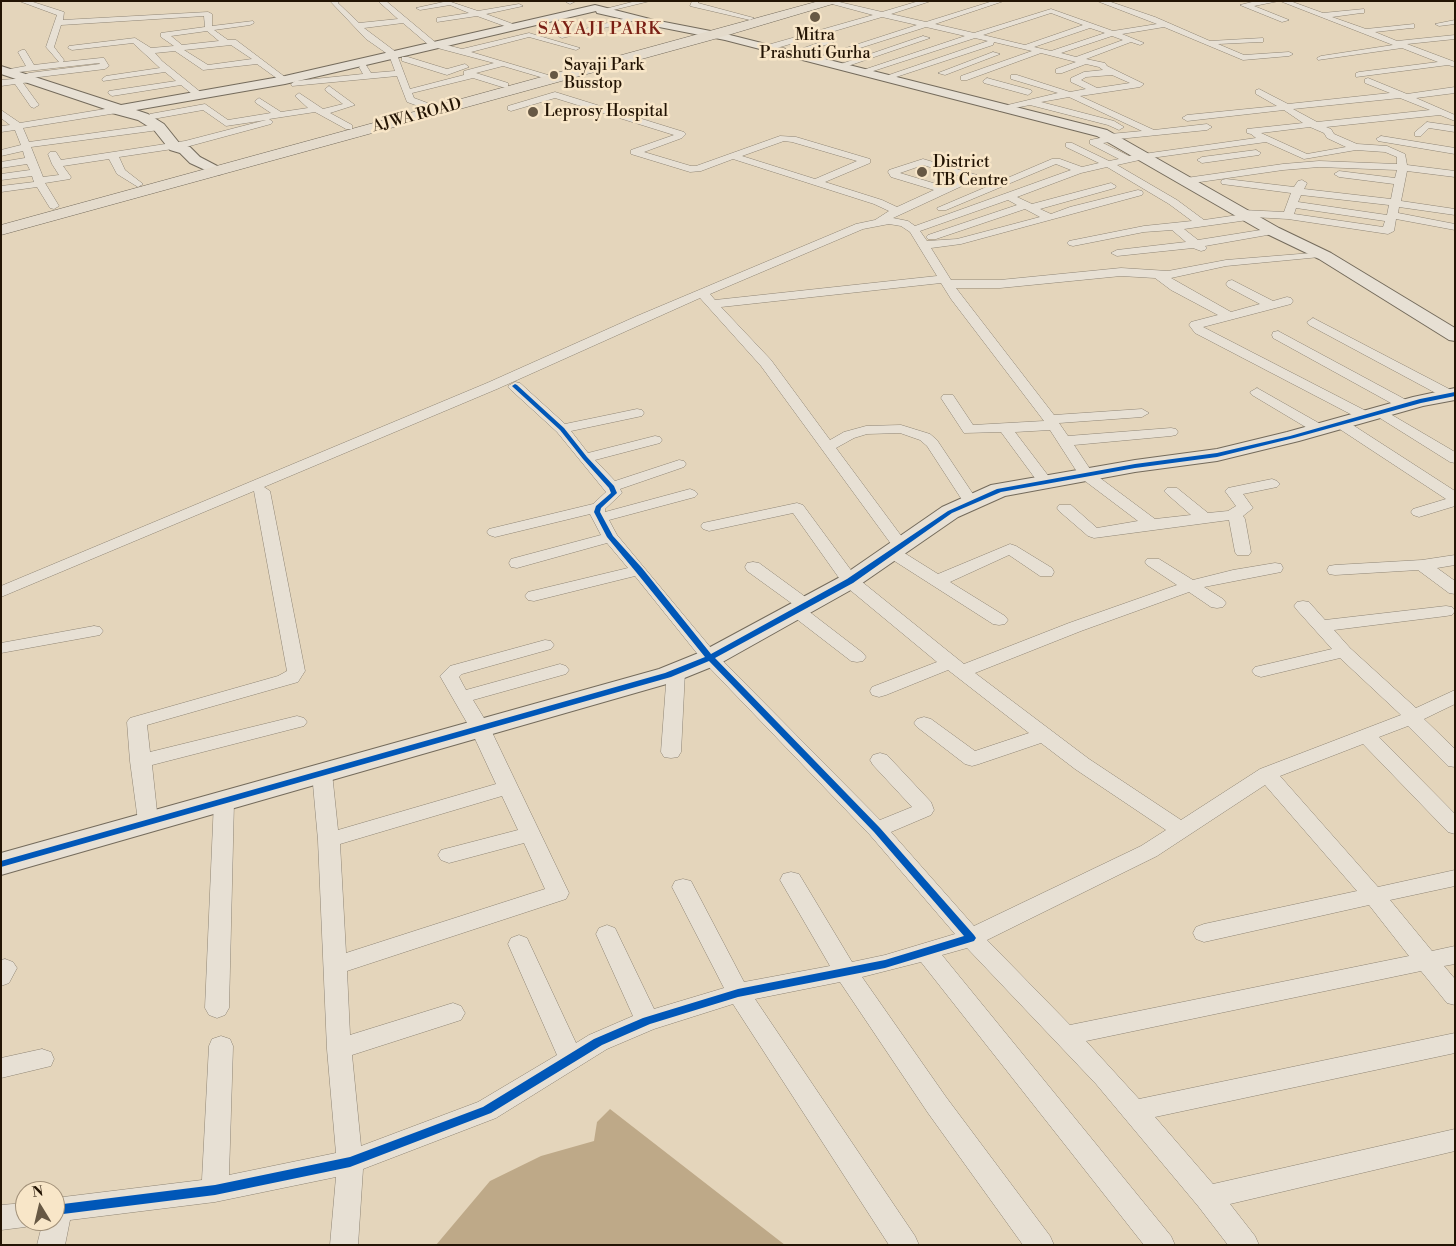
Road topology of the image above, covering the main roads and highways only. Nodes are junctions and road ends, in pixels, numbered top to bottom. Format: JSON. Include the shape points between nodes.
{"nodes":[{"id":1,"x":812,"y":1,"type":"edge"},
{"id":2,"x":828,"y":2,"type":"edge"},
{"id":3,"x":713,"y":34,"type":"junction"},
{"id":4,"x":548,"y":76,"type":"junction"},
{"id":5,"x":432,"y":108,"type":"junction"},
{"id":6,"x":210,"y":169,"type":"junction"},
{"id":7,"x":1,"y":221,"type":"edge"},
{"id":8,"x":1,"y":230,"type":"edge"}],
"edges":[{"from":1,"to":3,"type":"main road","name":"AJWA ROAD","via":[[750,18]]},
{"from":2,"to":3,"type":"main road","name":"AJWA ROAD"},
{"from":3,"to":4,"type":"main road","name":"AJWA ROAD"},
{"from":4,"to":5,"type":"main road","name":"AJWA ROAD"},
{"from":4,"to":5,"type":"main road","name":"AJWA ROAD","via":[[504,85]]},
{"from":5,"to":6,"type":"main road","name":"AJWA ROAD"},
{"from":5,"to":6,"type":"main road","name":"AJWA ROAD","via":[[349,127]]},
{"from":6,"to":7,"type":"main road","name":"AJWA ROAD","via":[[138,184]]},
{"from":6,"to":8,"type":"main road","name":"AJWA ROAD"}]}
